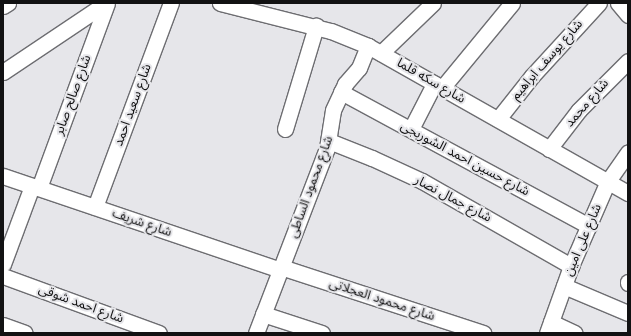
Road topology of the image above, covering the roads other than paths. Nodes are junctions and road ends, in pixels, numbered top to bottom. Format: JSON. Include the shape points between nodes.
{"nodes":[{"id":1,"x":8,"y":3,"type":"edge"},
{"id":2,"x":106,"y":3,"type":"edge"},
{"id":3,"x":171,"y":3,"type":"edge"},
{"id":4,"x":220,"y":3,"type":"edge"},
{"id":5,"x":433,"y":3,"type":"edge"},
{"id":6,"x":512,"y":3,"type":"edge"},
{"id":7,"x":599,"y":3,"type":"edge"},
{"id":8,"x":3,"y":6,"type":"edge"},
{"id":9,"x":316,"y":26,"type":"junction"},
{"id":10,"x":368,"y":46,"type":"junction"},
{"id":11,"x":381,"y":53,"type":"junction"},
{"id":12,"x":628,"y":61,"type":"edge"},
{"id":13,"x":3,"y":72,"type":"edge"},
{"id":14,"x":438,"y":86,"type":"junction"},
{"id":15,"x":341,"y":92,"type":"junction"},
{"id":16,"x":498,"y":119,"type":"junction"},
{"id":17,"x":286,"y":129,"type":"dead end"},
{"id":18,"x":411,"y":130,"type":"junction"},
{"id":19,"x":329,"y":141,"type":"junction"},
{"id":20,"x":549,"y":149,"type":"junction"},
{"id":21,"x":628,"y":152,"type":"edge"},
{"id":22,"x":3,"y":176,"type":"edge"},
{"id":23,"x":608,"y":181,"type":"junction"},
{"id":24,"x":36,"y":187,"type":"junction"},
{"id":25,"x":628,"y":193,"type":"edge"},
{"id":26,"x":95,"y":207,"type":"junction"},
{"id":27,"x":589,"y":226,"type":"junction"},
{"id":28,"x":3,"y":264,"type":"edge"},
{"id":29,"x":571,"y":266,"type":"junction"},
{"id":30,"x":281,"y":268,"type":"junction"},
{"id":31,"x":3,"y":276,"type":"edge"},
{"id":32,"x":564,"y":286,"type":"junction"},
{"id":33,"x":628,"y":313,"type":"edge"},
{"id":34,"x":263,"y":314,"type":"junction"},
{"id":35,"x":3,"y":325,"type":"edge"},
{"id":36,"x":549,"y":328,"type":"edge"},
{"id":37,"x":25,"y":333,"type":"edge"},
{"id":38,"x":159,"y":333,"type":"edge"},
{"id":39,"x":256,"y":333,"type":"edge"},
{"id":40,"x":322,"y":333,"type":"edge"},
{"id":41,"x":483,"y":333,"type":"edge"},
{"id":42,"x":575,"y":333,"type":"edge"}],
"edges":[{"from":1,"to":8,"type":"street"},
{"from":2,"to":13,"type":"street"},
{"from":2,"to":24,"type":"street","name":"شارع صالح صابر"},
{"from":3,"to":26,"type":"street","name":"شارع سعيد احمد"},
{"from":4,"to":9,"type":"street","name":"شارع سكه قلما"},
{"from":5,"to":11,"type":"street"},
{"from":6,"to":14,"type":"street"},
{"from":7,"to":16,"type":"street","name":"شارع يوسف ابراهيم","via":[[532,76]]},
{"from":9,"to":10,"type":"street","name":"شارع سكه قلما"},
{"from":9,"to":17,"type":"street"},
{"from":10,"to":11,"type":"street","name":"شارع سكه قلما"},
{"from":10,"to":15,"type":"street","name":"شارع محمود الساطى","via":[[359,68]]},
{"from":11,"to":14,"type":"street","name":"شارع سكه قلما"},
{"from":12,"to":20,"type":"street","name":"شارع محمد","via":[[579,110]]},
{"from":14,"to":16,"type":"street","name":"شارع سكه قلما"},
{"from":14,"to":18,"type":"street"},
{"from":15,"to":18,"type":"street","name":"شارع حسين احمد الشوربجى"},
{"from":15,"to":19,"type":"street","name":"شارع محمود الساطى","via":[[331,116]]},
{"from":16,"to":20,"type":"street","name":"شارع سكه قلما"},
{"from":18,"to":27,"type":"street","name":"شارع حسين احمد الشوربجى"},
{"from":19,"to":29,"type":"street","name":"شارع جمال نصار","via":[[422,181]]},
{"from":19,"to":30,"type":"street","name":"شارع محمود الساطى"},
{"from":20,"to":23,"type":"street","name":"شارع سكه قلما"},
{"from":21,"to":23,"type":"street","name":"شارع على امين"},
{"from":22,"to":24,"type":"street","name":"شارع شريف"},
{"from":23,"to":25,"type":"street","name":"شارع سكه قلما"},
{"from":23,"to":27,"type":"street","name":"شارع على امين"},
{"from":24,"to":26,"type":"street","name":"شارع شريف"},
{"from":24,"to":28,"type":"street","name":"شارع صالح صابر"},
{"from":26,"to":30,"type":"street","name":"شارع شريف"},
{"from":27,"to":29,"type":"street","name":"شارع على امين"},
{"from":29,"to":32,"type":"street","name":"شارع على امين"},
{"from":30,"to":34,"type":"street","name":"شارع محمود الساطى"},
{"from":30,"to":41,"type":"street","name":"شارع محمود العجلاتى"},
{"from":31,"to":38,"type":"street","name":"شارع احمد شوقى"},
{"from":32,"to":33,"type":"street"},
{"from":32,"to":36,"type":"street","name":"شارع على امين"},
{"from":34,"to":39,"type":"street","name":"شارع محمود الساطى"},
{"from":34,"to":40,"type":"street"},
{"from":35,"to":37,"type":"street"},
{"from":36,"to":42,"type":"street"}]}
